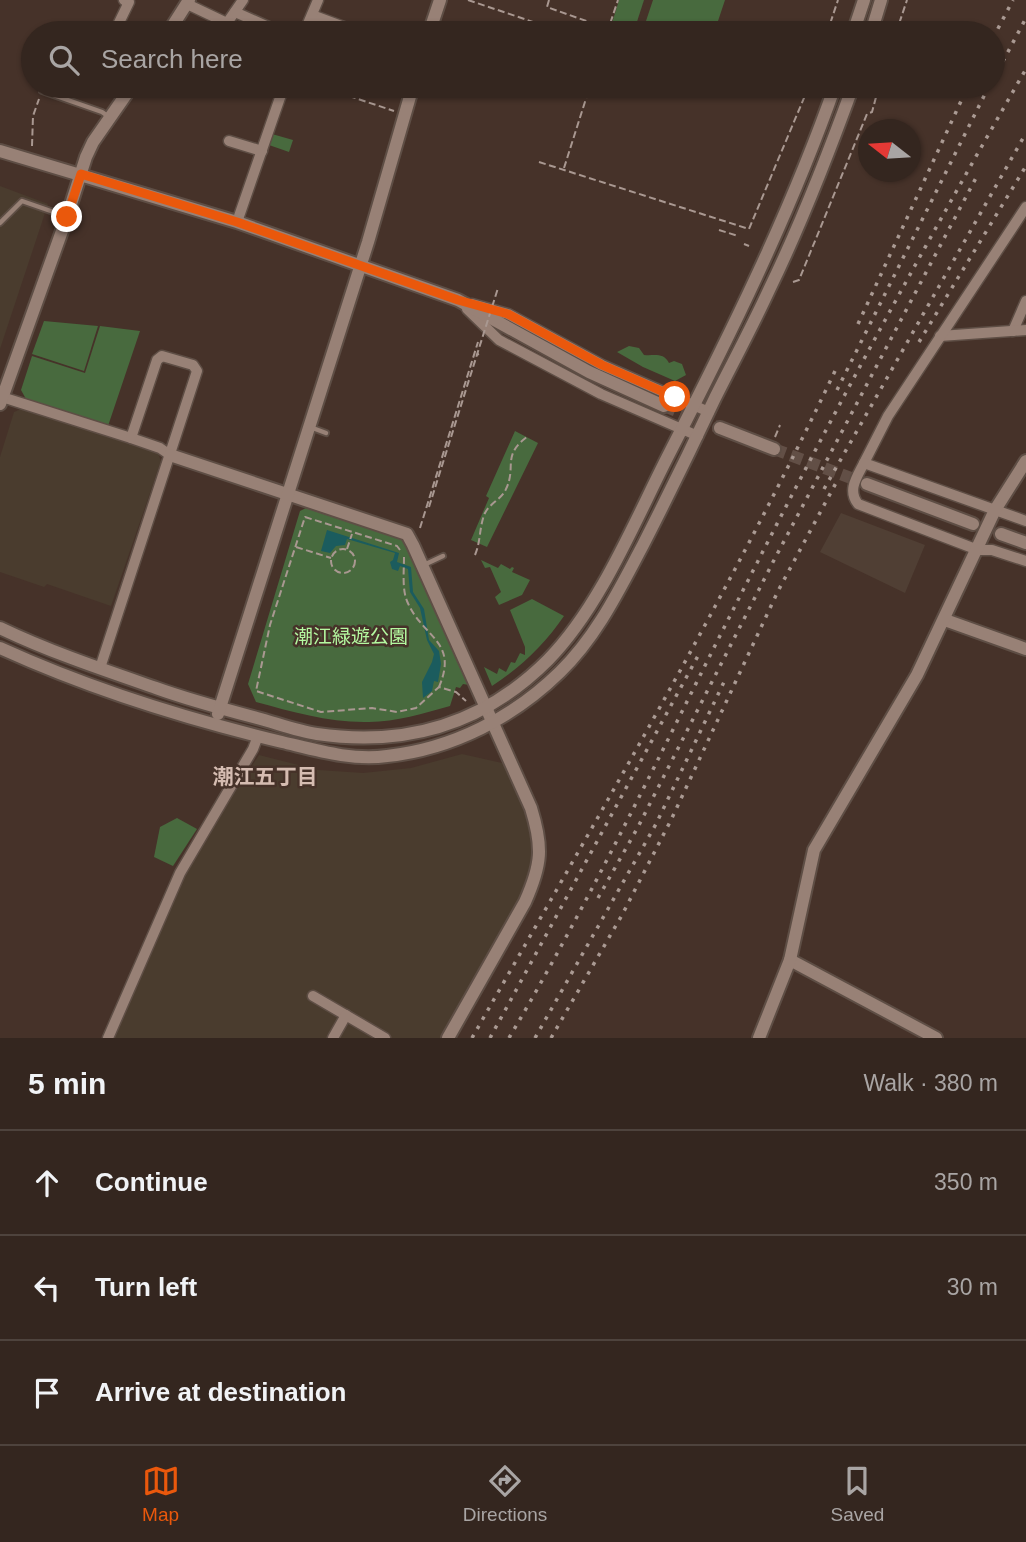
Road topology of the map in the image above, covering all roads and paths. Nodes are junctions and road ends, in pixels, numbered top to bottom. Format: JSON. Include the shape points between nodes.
{"nodes":[{"id":1,"x":124,"y":0,"type":"edge"},
{"id":2,"x":243,"y":0,"type":"edge"},
{"id":3,"x":318,"y":0,"type":"edge"},
{"id":4,"x":440,"y":0,"type":"edge"},
{"id":5,"x":468,"y":0,"type":"edge"},
{"id":6,"x":549,"y":0,"type":"edge"},
{"id":7,"x":618,"y":0,"type":"edge"},
{"id":8,"x":838,"y":0,"type":"edge"},
{"id":9,"x":864,"y":0,"type":"edge"},
{"id":10,"x":881,"y":0,"type":"edge"},
{"id":11,"x":907,"y":0,"type":"edge"},
{"id":12,"x":188,"y":2,"type":"edge"},
{"id":13,"x":235,"y":12,"type":"junction"},
{"id":14,"x":312,"y":15,"type":"junction"},
{"id":15,"x":120,"y":21,"type":"edge"},
{"id":16,"x":176,"y":21,"type":"edge"},
{"id":17,"x":223,"y":21,"type":"edge"},
{"id":18,"x":228,"y":21,"type":"edge"},
{"id":19,"x":255,"y":21,"type":"edge"},
{"id":20,"x":309,"y":21,"type":"edge"},
{"id":21,"x":328,"y":21,"type":"edge"},
{"id":22,"x":433,"y":21,"type":"edge"},
{"id":23,"x":530,"y":21,"type":"edge"},
{"id":24,"x":586,"y":21,"type":"edge"},
{"id":25,"x":611,"y":21,"type":"edge"},
{"id":26,"x":831,"y":21,"type":"edge"},
{"id":27,"x":857,"y":21,"type":"edge"},
{"id":28,"x":875,"y":21,"type":"edge"},
{"id":29,"x":900,"y":21,"type":"edge"},
{"id":30,"x":39,"y":98,"type":"edge"},
{"id":31,"x":62,"y":98,"type":"edge"},
{"id":32,"x":123,"y":98,"type":"edge"},
{"id":33,"x":280,"y":98,"type":"edge"},
{"id":34,"x":355,"y":98,"type":"edge"},
{"id":35,"x":409,"y":98,"type":"edge"},
{"id":36,"x":586,"y":98,"type":"edge"},
{"id":37,"x":803,"y":98,"type":"edge"},
{"id":38,"x":830,"y":98,"type":"edge"},
{"id":39,"x":848,"y":98,"type":"edge"},
{"id":40,"x":876,"y":98,"type":"edge"},
{"id":41,"x":394,"y":111,"type":"dead end"},
{"id":42,"x":109,"y":117,"type":"junction"},
{"id":43,"x":229,"y":141,"type":"dead end"},
{"id":44,"x":32,"y":146,"type":"dead end"},
{"id":45,"x":0,"y":151,"type":"edge"},
{"id":46,"x":262,"y":151,"type":"junction"},
{"id":47,"x":539,"y":163,"type":"dead end"},
{"id":48,"x":563,"y":169,"type":"junction"},
{"id":49,"x":81,"y":174,"type":"junction"},
{"id":50,"x":1026,"y":207,"type":"edge"},
{"id":51,"x":67,"y":217,"type":"junction"},
{"id":52,"x":1023,"y":220,"type":"edge"},
{"id":53,"x":237,"y":222,"type":"junction"},
{"id":54,"x":0,"y":223,"type":"edge"},
{"id":55,"x":719,"y":230,"type":"dead end"},
{"id":56,"x":738,"y":236,"type":"dead end"},
{"id":57,"x":744,"y":244,"type":"dead end"},
{"id":58,"x":749,"y":246,"type":"dead end"},
{"id":59,"x":360,"y":266,"type":"junction"},
{"id":60,"x":793,"y":282,"type":"dead end"},
{"id":61,"x":498,"y":288,"type":"dead end"},
{"id":62,"x":458,"y":300,"type":"junction"},
{"id":63,"x":1026,"y":301,"type":"edge"},
{"id":64,"x":1026,"y":330,"type":"edge"},
{"id":65,"x":1013,"y":331,"type":"junction"},
{"id":66,"x":940,"y":335,"type":"junction"},
{"id":67,"x":478,"y":342,"type":"dead end"},
{"id":68,"x":476,"y":354,"type":"junction"},
{"id":69,"x":1,"y":401,"type":"edge"},
{"id":70,"x":693,"y":405,"type":"junction"},
{"id":71,"x":664,"y":406,"type":"tunnel mouth"},
{"id":72,"x":709,"y":412,"type":"junction"},
{"id":73,"x":780,"y":425,"type":"dead end"},
{"id":74,"x":310,"y":427,"type":"junction"},
{"id":75,"x":720,"y":428,"type":"tunnel mouth"},
{"id":76,"x":682,"y":429,"type":"junction"},
{"id":77,"x":326,"y":433,"type":"dead end"},
{"id":78,"x":528,"y":436,"type":"dead end"},
{"id":79,"x":698,"y":436,"type":"junction"},
{"id":80,"x":131,"y":438,"type":"junction"},
{"id":81,"x":774,"y":443,"type":"joint"},
{"id":82,"x":170,"y":455,"type":"junction"},
{"id":83,"x":1026,"y":461,"type":"edge"},
{"id":84,"x":864,"y":463,"type":"junction"},
{"id":85,"x":867,"y":484,"type":"tunnel mouth"},
{"id":86,"x":288,"y":494,"type":"junction"},
{"id":87,"x":995,"y":510,"type":"junction"},
{"id":88,"x":1026,"y":521,"type":"edge"},
{"id":89,"x":973,"y":524,"type":"dead end"},
{"id":90,"x":352,"y":532,"type":"junction"},
{"id":91,"x":1001,"y":534,"type":"dead end"},
{"id":92,"x":417,"y":537,"type":"dead end"},
{"id":93,"x":1026,"y":543,"type":"edge"},
{"id":94,"x":295,"y":547,"type":"junction"},
{"id":95,"x":347,"y":550,"type":"junction"},
{"id":96,"x":978,"y":550,"type":"junction"},
{"id":97,"x":475,"y":555,"type":"dead end"},
{"id":98,"x":443,"y":556,"type":"dead end"},
{"id":99,"x":332,"y":558,"type":"junction"},
{"id":100,"x":1026,"y":561,"type":"edge"},
{"id":101,"x":428,"y":563,"type":"dead end"},
{"id":102,"x":945,"y":620,"type":"junction"},
{"id":103,"x":0,"y":628,"type":"edge"},
{"id":104,"x":0,"y":648,"type":"edge"},
{"id":105,"x":1026,"y":649,"type":"edge"},
{"id":106,"x":100,"y":668,"type":"junction"},
{"id":107,"x":439,"y":687,"type":"junction"},
{"id":108,"x":466,"y":701,"type":"dead end"},
{"id":109,"x":219,"y":708,"type":"junction"},
{"id":110,"x":487,"y":708,"type":"junction"},
{"id":111,"x":493,"y":723,"type":"junction"},
{"id":112,"x":215,"y":724,"type":"junction"},
{"id":113,"x":258,"y":736,"type":"junction"},
{"id":114,"x":790,"y":960,"type":"junction"},
{"id":115,"x":313,"y":996,"type":"dead end"},
{"id":116,"x":346,"y":1015,"type":"junction"},
{"id":117,"x":108,"y":1038,"type":"edge"},
{"id":118,"x":333,"y":1038,"type":"edge"},
{"id":119,"x":385,"y":1038,"type":"edge"},
{"id":120,"x":448,"y":1038,"type":"edge"},
{"id":121,"x":759,"y":1038,"type":"edge"},
{"id":122,"x":936,"y":1038,"type":"edge"}],
"edges":[{"from":1,"to":15,"type":"street","via":[[129,2]]},
{"from":2,"to":13,"type":"street"},
{"from":3,"to":14,"type":"street"},
{"from":4,"to":22,"type":"street"},
{"from":5,"to":23,"type":"path"},
{"from":6,"to":24,"type":"path","via":[[547,7]]},
{"from":7,"to":25,"type":"path"},
{"from":8,"to":26,"type":"path"},
{"from":9,"to":27,"type":"street"},
{"from":10,"to":28,"type":"street"},
{"from":11,"to":29,"type":"path"},
{"from":12,"to":16,"type":"street"},
{"from":12,"to":17,"type":"street"},
{"from":13,"to":18,"type":"street"},
{"from":13,"to":19,"type":"street"},
{"from":14,"to":20,"type":"street"},
{"from":14,"to":21,"type":"street"},
{"from":30,"to":44,"type":"path","via":[[33,116]]},
{"from":31,"to":42,"type":"lane"},
{"from":32,"to":42,"type":"street"},
{"from":33,"to":46,"type":"street"},
{"from":34,"to":41,"type":"path"},
{"from":35,"to":59,"type":"street"},
{"from":36,"to":48,"type":"path"},
{"from":37,"to":48,"type":"path","via":[[749,229]]},
{"from":38,"to":70,"type":"street","via":[[769,250]]},
{"from":39,"to":72,"type":"street","via":[[798,227]]},
{"from":40,"to":60,"type":"path","via":[[799,280]]},
{"from":42,"to":49,"type":"street"},
{"from":43,"to":46,"type":"street"},
{"from":45,"to":49,"type":"street"},
{"from":46,"to":53,"type":"street"},
{"from":47,"to":48,"type":"path"},
{"from":49,"to":51,"type":"street"},
{"from":49,"to":53,"type":"street"},
{"from":50,"to":52,"type":"street"},
{"from":51,"to":54,"type":"lane","via":[[22,201]]},
{"from":51,"to":69,"type":"street"},
{"from":52,"to":66,"type":"street"},
{"from":53,"to":59,"type":"street"},
{"from":55,"to":56,"type":"path"},
{"from":57,"to":58,"type":"path"},
{"from":59,"to":62,"type":"street"},
{"from":59,"to":74,"type":"street"},
{"from":61,"to":68,"type":"path","bridge":true},
{"from":62,"to":70,"type":"street","via":[[508,314],[611,369]]},
{"from":62,"to":71,"type":"street","via":[[589,372]]},
{"from":62,"to":76,"type":"street","via":[[499,340],[601,394]]},
{"from":63,"to":65,"type":"street"},
{"from":64,"to":65,"type":"street"},
{"from":65,"to":66,"type":"street"},
{"from":66,"to":84,"type":"street","via":[[888,415]]},
{"from":67,"to":68,"type":"path"},
{"from":68,"to":92,"type":"path","bridge":true},
{"from":69,"to":80,"type":"street"},
{"from":70,"to":72,"type":"street"},
{"from":70,"to":76,"type":"street"},
{"from":72,"to":79,"type":"street"},
{"from":73,"to":81,"type":"path"},
{"from":74,"to":77,"type":"lane"},
{"from":74,"to":86,"type":"street"},
{"from":75,"to":81,"type":"street"},
{"from":76,"to":79,"type":"street"},
{"from":76,"to":110,"type":"street","via":[[597,594],[573,630],[536,671]]},
{"from":78,"to":97,"type":"path","via":[[511,456],[505,491],[485,513]]},
{"from":79,"to":111,"type":"street","via":[[613,603],[588,641],[539,691]]},
{"from":80,"to":82,"type":"street"},
{"from":80,"to":82,"type":"street","via":[[157,360],[162,356],[193,365],[197,371]]},
{"from":82,"to":86,"type":"street"},
{"from":82,"to":106,"type":"street"},
{"from":83,"to":87,"type":"street"},
{"from":84,"to":87,"type":"street"},
{"from":84,"to":96,"type":"street","via":[[852,488],[858,504]]},
{"from":85,"to":89,"type":"street"},
{"from":86,"to":109,"type":"street"},
{"from":86,"to":110,"type":"street","via":[[407,534]]},
{"from":87,"to":88,"type":"street"},
{"from":87,"to":96,"type":"street"},
{"from":90,"to":94,"type":"path","via":[[305,517]]},
{"from":90,"to":95,"type":"path"},
{"from":90,"to":107,"type":"path","via":[[397,546],[404,554],[407,600],[442,648],[446,662]]},
{"from":91,"to":93,"type":"street"},
{"from":94,"to":99,"type":"path"},
{"from":94,"to":107,"type":"path","via":[[270,625],[256,691],[321,712],[372,708],[397,712],[416,708]]},
{"from":95,"to":99,"type":"path"},
{"from":95,"to":99,"type":"path","via":[[356,560],[349,572],[336,571]]},
{"from":96,"to":100,"type":"street"},
{"from":96,"to":102,"type":"street"},
{"from":98,"to":101,"type":"lane"},
{"from":102,"to":105,"type":"street"},
{"from":102,"to":114,"type":"street","via":[[814,850]]},
{"from":103,"to":106,"type":"street"},
{"from":104,"to":112,"type":"street","via":[[96,687]]},
{"from":106,"to":109,"type":"street"},
{"from":107,"to":108,"type":"path"},
{"from":109,"to":110,"type":"street","via":[[315,734],[361,738],[418,733]]},
{"from":109,"to":112,"type":"street"},
{"from":110,"to":111,"type":"street"},
{"from":111,"to":113,"type":"street","via":[[386,757],[327,752]]},
{"from":111,"to":120,"type":"street","via":[[531,808],[540,841],[539,863],[525,902]]},
{"from":112,"to":113,"type":"street"},
{"from":113,"to":117,"type":"street","via":[[180,873]]},
{"from":114,"to":121,"type":"street"},
{"from":114,"to":122,"type":"street"},
{"from":115,"to":116,"type":"street"},
{"from":116,"to":118,"type":"street"},
{"from":116,"to":119,"type":"street"}]}
